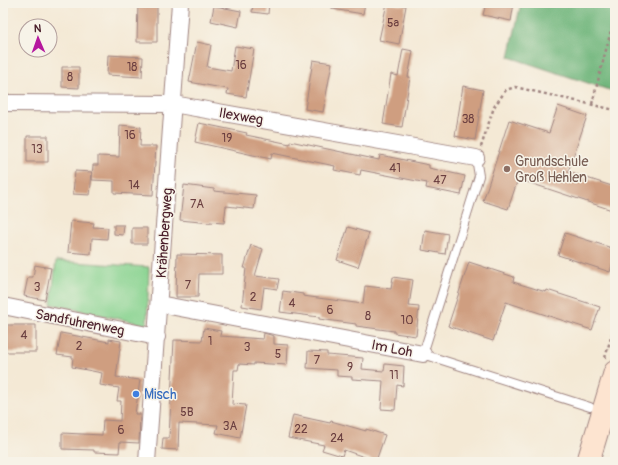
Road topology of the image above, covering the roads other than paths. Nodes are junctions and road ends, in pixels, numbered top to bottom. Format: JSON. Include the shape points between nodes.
{"nodes":[{"id":1,"x":180,"y":3,"type":"edge"},
{"id":2,"x":3,"y":103,"type":"edge"},
{"id":3,"x":173,"y":104,"type":"junction"},
{"id":4,"x":476,"y":158,"type":"joint"},
{"id":5,"x":159,"y":304,"type":"junction"},
{"id":6,"x":3,"y":306,"type":"edge"},
{"id":7,"x":157,"y":337,"type":"junction"},
{"id":8,"x":423,"y":354,"type":"junction"},
{"id":9,"x":615,"y":372,"type":"edge"},
{"id":10,"x":590,"y":407,"type":"dead end"},
{"id":11,"x":147,"y":462,"type":"edge"},
{"id":12,"x":588,"y":462,"type":"edge"}],
"edges":[{"from":1,"to":3,"type":"street","name":"Krähenbergweg"},
{"from":2,"to":3,"type":"street","name":"Ilexweg"},
{"from":3,"to":4,"type":"street","name":"Ilexweg"},
{"from":3,"to":5,"type":"street","name":"Krähenbergweg"},
{"from":4,"to":8,"type":"lane","name":"Im Loh","via":[[479,176]]},
{"from":5,"to":7,"type":"street","name":"Krähenbergweg"},
{"from":5,"to":8,"type":"street","name":"Im Loh"},
{"from":6,"to":7,"type":"street","name":"Sandfuhrenweg"},
{"from":7,"to":11,"type":"street","name":"Krähenbergweg"},
{"from":8,"to":10,"type":"lane"},
{"from":9,"to":12,"type":"main road"}]}
